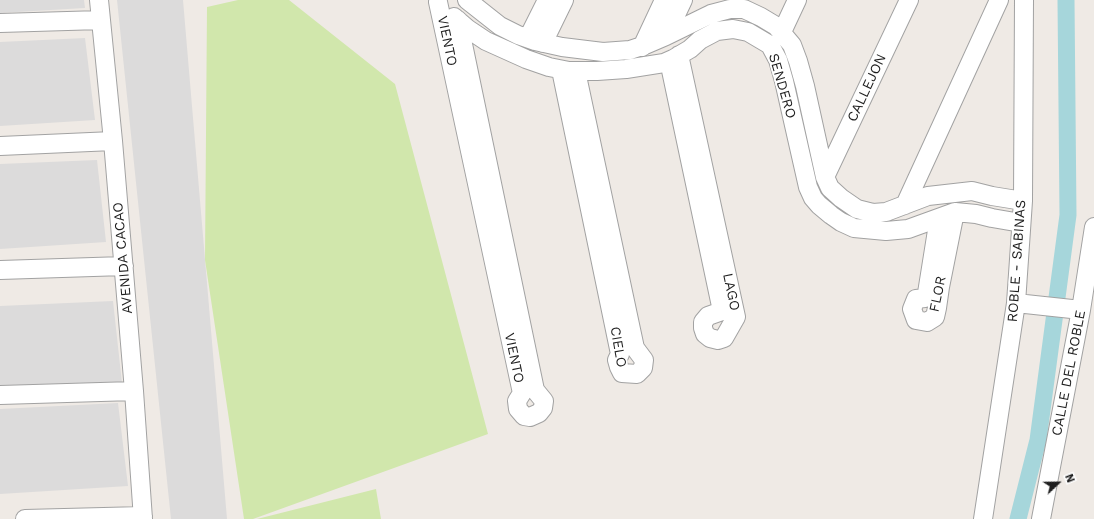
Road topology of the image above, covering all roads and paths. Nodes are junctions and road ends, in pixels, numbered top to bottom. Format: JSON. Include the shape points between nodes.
{"nodes":[{"id":1,"x":99,"y":0,"type":"edge"},
{"id":2,"x":467,"y":0,"type":"edge"},
{"id":3,"x":547,"y":0,"type":"edge"},
{"id":4,"x":564,"y":0,"type":"edge"},
{"id":5,"x":664,"y":0,"type":"edge"},
{"id":6,"x":683,"y":0,"type":"edge"},
{"id":7,"x":784,"y":0,"type":"edge"},
{"id":8,"x":797,"y":0,"type":"edge"},
{"id":9,"x":909,"y":0,"type":"edge"},
{"id":10,"x":999,"y":0,"type":"edge"},
{"id":11,"x":1024,"y":0,"type":"edge"},
{"id":12,"x":438,"y":1,"type":"edge"},
{"id":13,"x":101,"y":20,"type":"junction"},
{"id":14,"x":458,"y":20,"type":"junction"},
{"id":15,"x":0,"y":24,"type":"edge"},
{"id":16,"x":777,"y":28,"type":"junction"},
{"id":17,"x":666,"y":36,"type":"junction"},
{"id":18,"x":536,"y":41,"type":"junction"},
{"id":19,"x":642,"y":47,"type":"junction"},
{"id":20,"x":674,"y":58,"type":"junction"},
{"id":21,"x":569,"y":70,"type":"junction"},
{"id":22,"x":113,"y":141,"type":"junction"},
{"id":23,"x":0,"y":146,"type":"edge"},
{"id":24,"x":825,"y":177,"type":"junction"},
{"id":25,"x":1022,"y":201,"type":"junction"},
{"id":26,"x":904,"y":205,"type":"junction"},
{"id":27,"x":947,"y":215,"type":"junction"},
{"id":28,"x":1021,"y":223,"type":"junction"},
{"id":29,"x":1094,"y":227,"type":"edge"},
{"id":30,"x":124,"y":266,"type":"junction"},
{"id":31,"x":0,"y":270,"type":"edge"},
{"id":32,"x":1016,"y":303,"type":"junction"},
{"id":33,"x":1081,"y":310,"type":"junction"},
{"id":34,"x":134,"y":391,"type":"junction"},
{"id":35,"x":0,"y":395,"type":"edge"},
{"id":36,"x":143,"y":518,"type":"edge"},
{"id":37,"x":25,"y":519,"type":"edge"},
{"id":38,"x":983,"y":519,"type":"edge"},
{"id":39,"x":1041,"y":519,"type":"edge"}],
"edges":[{"from":1,"to":13,"type":"street","name":"AVENIDA CACAO"},
{"from":2,"to":18,"type":"street","name":"SENDERO","via":[[500,26]]},
{"from":3,"to":18,"type":"street"},
{"from":4,"to":18,"type":"street"},
{"from":5,"to":19,"type":"street"},
{"from":6,"to":17,"type":"street"},
{"from":7,"to":16,"type":"street"},
{"from":8,"to":16,"type":"street"},
{"from":9,"to":24,"type":"street","name":"CALLEJON"},
{"from":10,"to":26,"type":"street"},
{"from":11,"to":25,"type":"street","name":"ROBLE - SABINAS"},
{"from":12,"to":14,"type":"street","name":"SENDERO"},
{"from":12,"to":14,"type":"street","name":"VIENTO","via":[[522,393],[517,401],[518,409],[524,416],[530,417],[539,413],[544,401],[535,390]]},
{"from":13,"to":15,"type":"street"},
{"from":13,"to":22,"type":"street","name":"AVENIDA CACAO"},
{"from":14,"to":21,"type":"street","name":"SENDERO","via":[[486,41],[526,59]]},
{"from":16,"to":17,"type":"street","name":"SENDERO","via":[[744,9],[730,9],[711,14]]},
{"from":16,"to":24,"type":"street","name":"SENDERO","via":[[792,45],[798,61]]},
{"from":17,"to":19,"type":"street","name":"SENDERO"},
{"from":18,"to":19,"type":"street","name":"SENDERO","via":[[603,52]]},
{"from":20,"to":20,"type":"street","name":"LAGO","via":[[722,311],[708,316],[703,328],[705,334],[718,340],[724,338],[736,317]]},
{"from":20,"to":21,"type":"street","name":"SENDERO","via":[[626,69]]},
{"from":20,"to":27,"type":"street","name":"SENDERO","via":[[716,31],[733,29],[748,32],[770,45],[778,60],[808,187],[819,206],[841,222],[854,228],[869,230],[908,228]]},
{"from":21,"to":21,"type":"street","name":"CIELO","via":[[620,354],[617,360],[618,367],[622,373],[637,374],[644,360],[635,348]]},
{"from":22,"to":23,"type":"street"},
{"from":22,"to":30,"type":"street","name":"AVENIDA CACAO"},
{"from":24,"to":26,"type":"street","name":"SENDERO","via":[[830,188],[857,209],[873,213],[886,212]]},
{"from":25,"to":26,"type":"street","name":"SENDERO","via":[[972,191],[928,196]]},
{"from":25,"to":28,"type":"street","name":"ROBLE - SABINAS"},
{"from":27,"to":27,"type":"street","name":"FLOR","via":[[937,308],[934,317],[927,322],[916,320],[912,309],[916,299],[924,298],[927,293]]},
{"from":27,"to":28,"type":"street","name":"SENDERO","via":[[976,214]]},
{"from":28,"to":32,"type":"street","name":"ROBLE - SABINAS"},
{"from":29,"to":33,"type":"street","name":"CALLE DEL ROBLE"},
{"from":30,"to":31,"type":"street"},
{"from":30,"to":34,"type":"street","name":"AVENIDA CACAO"},
{"from":32,"to":33,"type":"street"},
{"from":32,"to":38,"type":"street","name":"ROBLE - SABINAS"},
{"from":33,"to":39,"type":"street","name":"CALLE DEL ROBLE"},
{"from":34,"to":35,"type":"street"},
{"from":34,"to":36,"type":"street","name":"AVENIDA CACAO"},
{"from":36,"to":37,"type":"street"}]}
